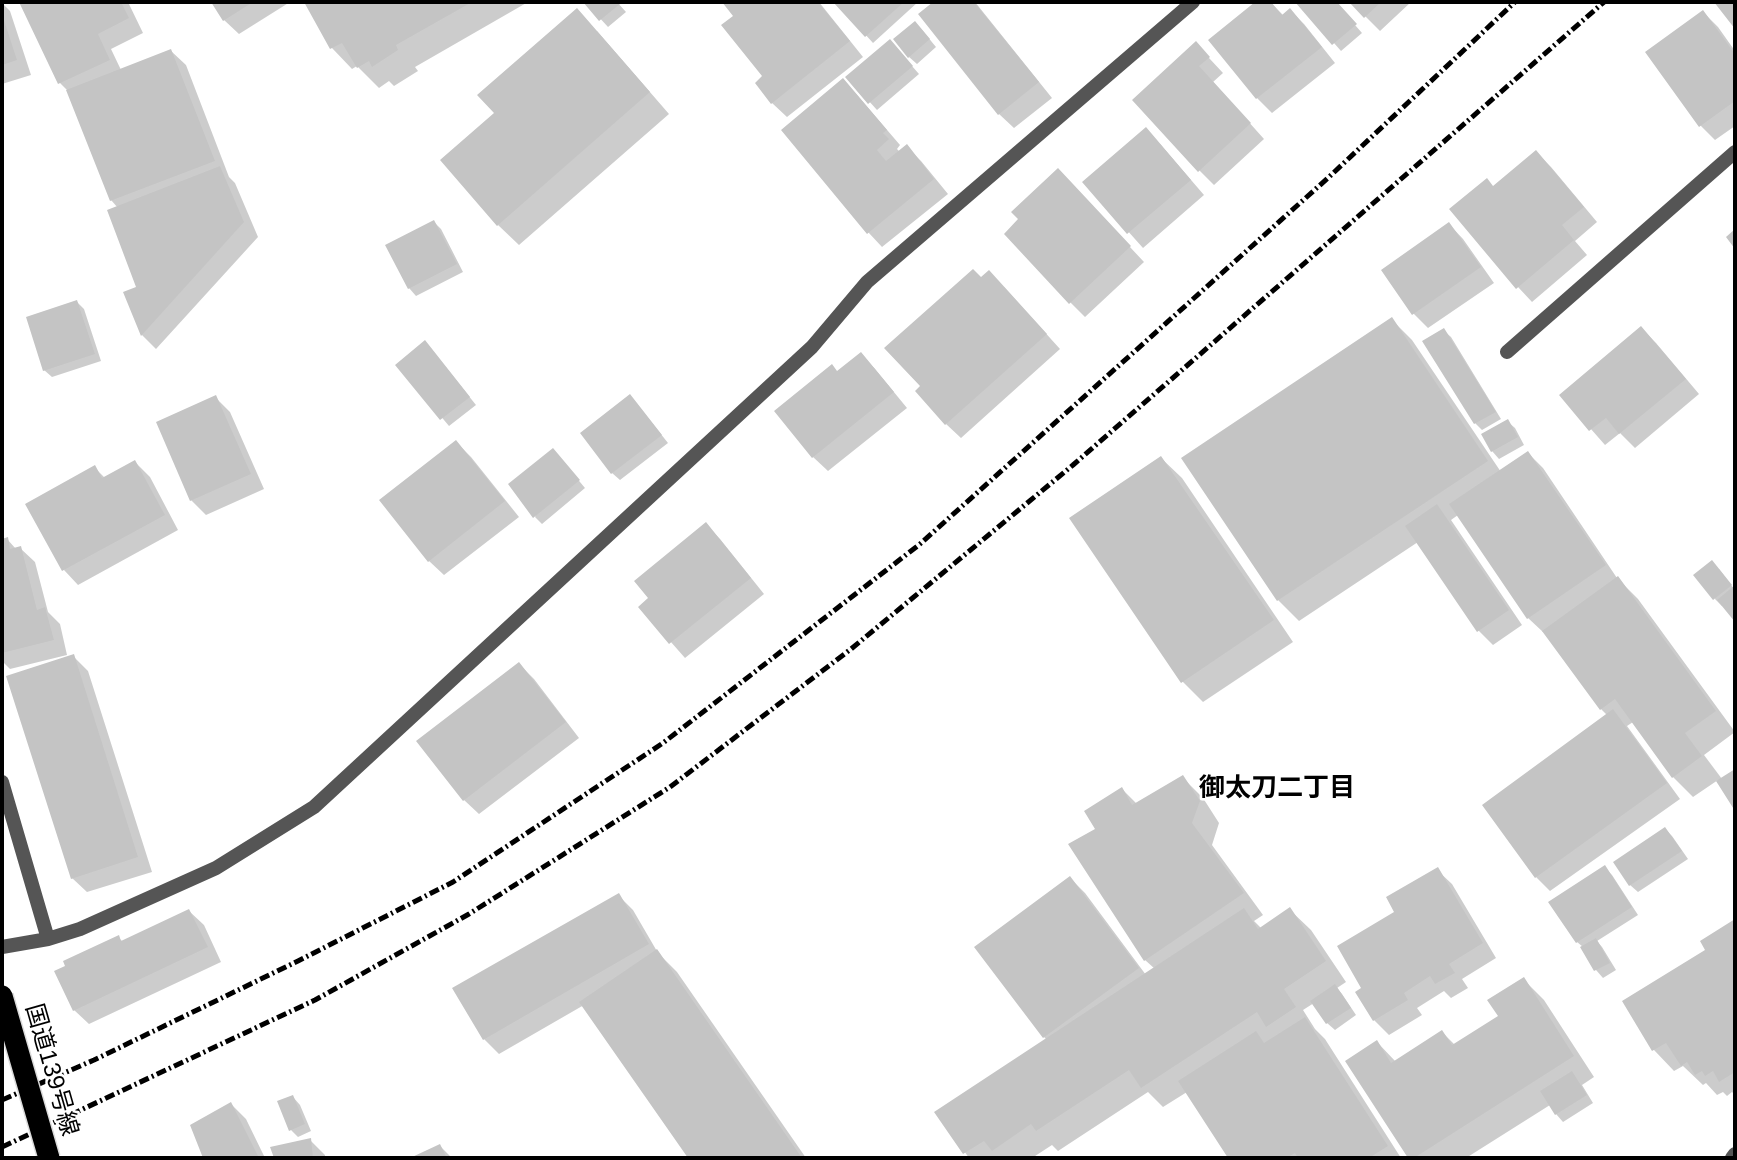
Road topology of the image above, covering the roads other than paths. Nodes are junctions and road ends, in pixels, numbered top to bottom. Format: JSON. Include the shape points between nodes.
{"nodes":[{"id":1,"x":1193,"y":2,"type":"edge"},
{"id":2,"x":1735,"y":152,"type":"edge"},
{"id":3,"x":1507,"y":352,"type":"dead end"},
{"id":4,"x":2,"y":782,"type":"edge"},
{"id":5,"x":48,"y":939,"type":"junction"},
{"id":6,"x":2,"y":947,"type":"edge"},
{"id":7,"x":2,"y":996,"type":"edge"},
{"id":8,"x":1735,"y":1154,"type":"edge"},
{"id":9,"x":49,"y":1158,"type":"edge"},
{"id":10,"x":1732,"y":1158,"type":"edge"}],
"edges":[{"from":1,"to":5,"type":"street","via":[[867,282],[812,347],[314,807],[216,868]]},
{"from":2,"to":3,"type":"street"},
{"from":4,"to":5,"type":"street"},
{"from":5,"to":6,"type":"street"},
{"from":7,"to":9,"type":"highway","name":"国道139号線","bridge":true},
{"from":8,"to":10,"type":"street"}]}
